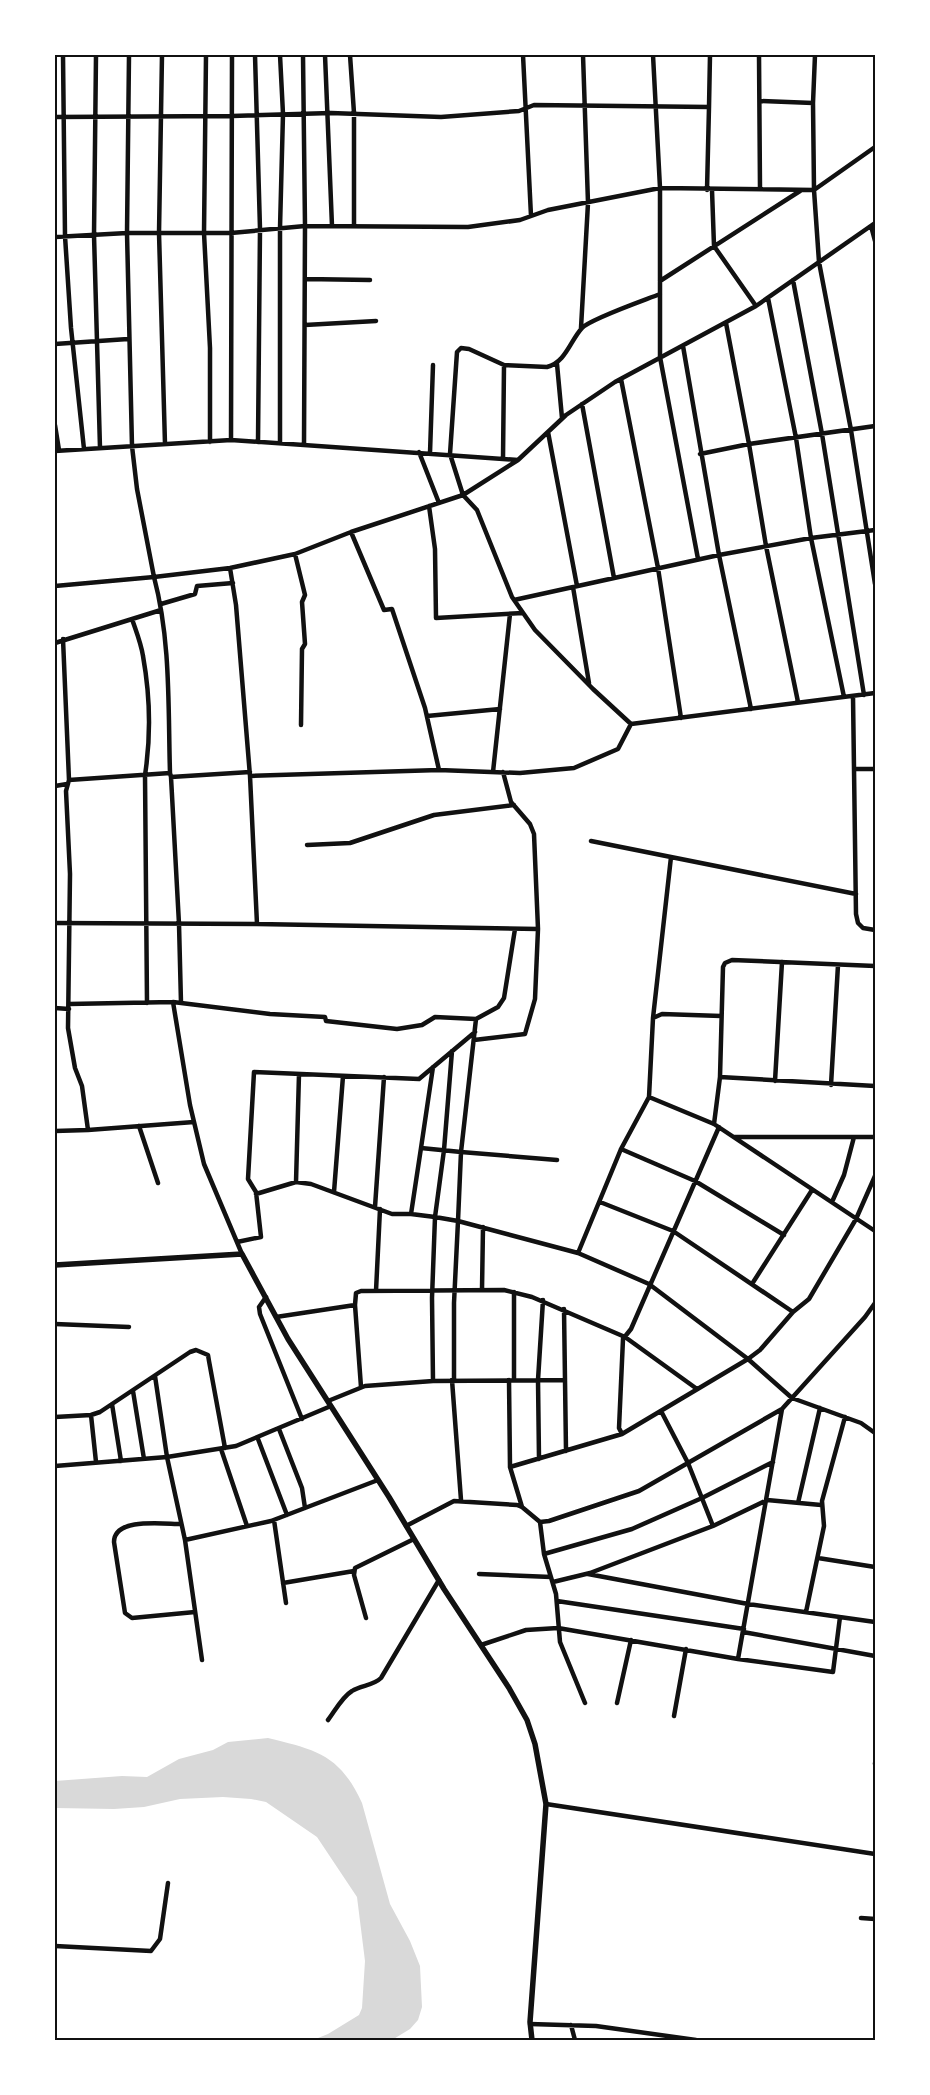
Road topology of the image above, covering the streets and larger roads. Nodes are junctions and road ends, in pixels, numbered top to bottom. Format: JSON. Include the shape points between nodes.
{"nodes":[{"id":1,"x":63,"y":55,"type":"edge"},
{"id":2,"x":96,"y":55,"type":"edge"},
{"id":3,"x":129,"y":55,"type":"edge"},
{"id":4,"x":162,"y":55,"type":"edge"},
{"id":5,"x":206,"y":55,"type":"edge"},
{"id":6,"x":232,"y":55,"type":"edge"},
{"id":7,"x":254,"y":55,"type":"edge"},
{"id":8,"x":280,"y":55,"type":"edge"},
{"id":9,"x":303,"y":55,"type":"edge"},
{"id":10,"x":325,"y":55,"type":"edge"},
{"id":11,"x":350,"y":55,"type":"edge"},
{"id":12,"x":523,"y":55,"type":"edge"},
{"id":13,"x":583,"y":55,"type":"edge"},
{"id":14,"x":653,"y":55,"type":"edge"},
{"id":15,"x":710,"y":55,"type":"edge"},
{"id":16,"x":759,"y":55,"type":"edge"},
{"id":17,"x":814,"y":55,"type":"edge"},
{"id":18,"x":760,"y":102,"type":"junction"},
{"id":19,"x":813,"y":103,"type":"junction"},
{"id":20,"x":585,"y":105,"type":"junction"},
{"id":21,"x":656,"y":106,"type":"junction"},
{"id":22,"x":709,"y":107,"type":"junction"},
{"id":23,"x":526,"y":109,"type":"junction"},
{"id":24,"x":327,"y":113,"type":"junction"},
{"id":25,"x":283,"y":114,"type":"junction"},
{"id":26,"x":305,"y":114,"type":"junction"},
{"id":27,"x":354,"y":114,"type":"junction"},
{"id":28,"x":256,"y":115,"type":"junction"},
{"id":29,"x":162,"y":116,"type":"junction"},
{"id":30,"x":205,"y":116,"type":"junction"},
{"id":31,"x":232,"y":116,"type":"junction"},
{"id":32,"x":55,"y":117,"type":"edge"},
{"id":33,"x":65,"y":117,"type":"junction"},
{"id":34,"x":96,"y":117,"type":"junction"},
{"id":35,"x":128,"y":117,"type":"junction"},
{"id":36,"x":875,"y":147,"type":"edge"},
{"id":37,"x":660,"y":188,"type":"junction"},
{"id":38,"x":760,"y":189,"type":"junction"},
{"id":39,"x":710,"y":190,"type":"junction"},
{"id":40,"x":800,"y":190,"type":"junction"},
{"id":41,"x":814,"y":190,"type":"junction"},
{"id":42,"x":588,"y":203,"type":"junction"},
{"id":43,"x":531,"y":216,"type":"junction"},
{"id":44,"x":873,"y":224,"type":"edge"},
{"id":45,"x":306,"y":226,"type":"junction"},
{"id":46,"x":332,"y":226,"type":"junction"},
{"id":47,"x":354,"y":226,"type":"junction"},
{"id":48,"x":280,"y":228,"type":"junction"},
{"id":49,"x":260,"y":229,"type":"junction"},
{"id":50,"x":231,"y":232,"type":"junction"},
{"id":51,"x":127,"y":233,"type":"junction"},
{"id":52,"x":159,"y":233,"type":"junction"},
{"id":53,"x":204,"y":233,"type":"junction"},
{"id":54,"x":94,"y":235,"type":"junction"},
{"id":55,"x":65,"y":236,"type":"junction"},
{"id":56,"x":55,"y":237,"type":"edge"},
{"id":57,"x":875,"y":241,"type":"edge"},
{"id":58,"x":714,"y":246,"type":"junction"},
{"id":59,"x":819,"y":262,"type":"junction"},
{"id":60,"x":305,"y":279,"type":"junction"},
{"id":61,"x":370,"y":280,"type":"dead end"},
{"id":62,"x":660,"y":280,"type":"junction"},
{"id":63,"x":793,"y":280,"type":"junction"},
{"id":64,"x":660,"y":294,"type":"junction"},
{"id":65,"x":768,"y":298,"type":"junction"},
{"id":66,"x":756,"y":306,"type":"junction"},
{"id":67,"x":376,"y":321,"type":"dead end"},
{"id":68,"x":726,"y":323,"type":"junction"},
{"id":69,"x":305,"y":325,"type":"junction"},
{"id":70,"x":581,"y":329,"type":"junction"},
{"id":71,"x":128,"y":339,"type":"junction"},
{"id":72,"x":97,"y":341,"type":"junction"},
{"id":73,"x":72,"y":343,"type":"junction"},
{"id":74,"x":55,"y":344,"type":"edge"},
{"id":75,"x":683,"y":346,"type":"junction"},
{"id":76,"x":660,"y":358,"type":"junction"},
{"id":77,"x":557,"y":364,"type":"junction"},
{"id":78,"x":434,"y":365,"type":"dead end"},
{"id":79,"x":504,"y":365,"type":"junction"},
{"id":80,"x":621,"y":379,"type":"junction"},
{"id":81,"x":582,"y":404,"type":"junction"},
{"id":82,"x":562,"y":418,"type":"junction"},
{"id":83,"x":55,"y":425,"type":"edge"},
{"id":84,"x":875,"y":426,"type":"edge"},
{"id":85,"x":851,"y":430,"type":"junction"},
{"id":86,"x":548,"y":432,"type":"junction"},
{"id":87,"x":822,"y":434,"type":"junction"},
{"id":88,"x":796,"y":438,"type":"junction"},
{"id":89,"x":231,"y":440,"type":"junction"},
{"id":90,"x":210,"y":442,"type":"junction"},
{"id":91,"x":258,"y":442,"type":"junction"},
{"id":92,"x":280,"y":443,"type":"junction"},
{"id":93,"x":165,"y":444,"type":"junction"},
{"id":94,"x":749,"y":444,"type":"junction"},
{"id":95,"x":304,"y":445,"type":"junction"},
{"id":96,"x":132,"y":446,"type":"junction"},
{"id":97,"x":100,"y":448,"type":"junction"},
{"id":98,"x":84,"y":449,"type":"junction"},
{"id":99,"x":57,"y":451,"type":"edge"},
{"id":100,"x":418,"y":452,"type":"junction"},
{"id":101,"x":430,"y":453,"type":"junction"},
{"id":102,"x":450,"y":454,"type":"junction"},
{"id":103,"x":700,"y":454,"type":"junction"},
{"id":104,"x":504,"y":458,"type":"junction"},
{"id":105,"x":518,"y":460,"type":"junction"},
{"id":106,"x":463,"y":495,"type":"junction"},
{"id":107,"x":439,"y":503,"type":"junction"},
{"id":108,"x":429,"y":506,"type":"junction"},
{"id":109,"x":875,"y":530,"type":"edge"},
{"id":110,"x":867,"y":531,"type":"junction"},
{"id":111,"x":351,"y":532,"type":"junction"},
{"id":112,"x":838,"y":534,"type":"junction"},
{"id":113,"x":811,"y":538,"type":"junction"},
{"id":114,"x":766,"y":546,"type":"junction"},
{"id":115,"x":295,"y":554,"type":"junction"},
{"id":116,"x":719,"y":554,"type":"junction"},
{"id":117,"x":698,"y":559,"type":"junction"},
{"id":118,"x":230,"y":568,"type":"junction"},
{"id":119,"x":658,"y":568,"type":"junction"},
{"id":120,"x":154,"y":577,"type":"junction"},
{"id":121,"x":614,"y":578,"type":"junction"},
{"id":122,"x":233,"y":583,"type":"junction"},
{"id":123,"x":875,"y":584,"type":"edge"},
{"id":124,"x":55,"y":586,"type":"edge"},
{"id":125,"x":575,"y":586,"type":"junction"},
{"id":126,"x":514,"y":600,"type":"junction"},
{"id":127,"x":161,"y":604,"type":"junction"},
{"id":128,"x":161,"y":610,"type":"junction"},
{"id":129,"x":523,"y":613,"type":"junction"},
{"id":130,"x":510,"y":614,"type":"junction"},
{"id":131,"x":132,"y":619,"type":"junction"},
{"id":132,"x":63,"y":639,"type":"junction"},
{"id":133,"x":55,"y":643,"type":"edge"},
{"id":134,"x":589,"y":685,"type":"junction"},
{"id":135,"x":875,"y":693,"type":"edge"},
{"id":136,"x":864,"y":695,"type":"junction"},
{"id":137,"x":853,"y":696,"type":"junction"},
{"id":138,"x":844,"y":697,"type":"junction"},
{"id":139,"x":798,"y":702,"type":"junction"},
{"id":140,"x":500,"y":709,"type":"junction"},
{"id":141,"x":751,"y":709,"type":"junction"},
{"id":142,"x":427,"y":716,"type":"junction"},
{"id":143,"x":681,"y":718,"type":"junction"},
{"id":144,"x":631,"y":724,"type":"junction"},
{"id":145,"x":301,"y":725,"type":"dead end"},
{"id":146,"x":875,"y":768,"type":"edge"},
{"id":147,"x":854,"y":769,"type":"junction"},
{"id":148,"x":439,"y":770,"type":"junction"},
{"id":149,"x":493,"y":772,"type":"junction"},
{"id":150,"x":504,"y":772,"type":"junction"},
{"id":151,"x":250,"y":774,"type":"junction"},
{"id":152,"x":145,"y":775,"type":"junction"},
{"id":153,"x":171,"y":775,"type":"junction"},
{"id":154,"x":68,"y":782,"type":"junction"},
{"id":155,"x":55,"y":786,"type":"edge"},
{"id":156,"x":514,"y":805,"type":"junction"},
{"id":157,"x":591,"y":840,"type":"dead end"},
{"id":158,"x":307,"y":845,"type":"dead end"},
{"id":159,"x":671,"y":857,"type":"junction"},
{"id":160,"x":856,"y":894,"type":"junction"},
{"id":161,"x":55,"y":923,"type":"edge"},
{"id":162,"x":70,"y":923,"type":"junction"},
{"id":163,"x":147,"y":924,"type":"junction"},
{"id":164,"x":179,"y":924,"type":"junction"},
{"id":165,"x":257,"y":924,"type":"junction"},
{"id":166,"x":516,"y":929,"type":"junction"},
{"id":167,"x":538,"y":929,"type":"junction"},
{"id":168,"x":875,"y":930,"type":"edge"},
{"id":169,"x":782,"y":962,"type":"junction"},
{"id":170,"x":838,"y":965,"type":"junction"},
{"id":171,"x":875,"y":966,"type":"edge"},
{"id":172,"x":173,"y":1002,"type":"junction"},
{"id":173,"x":147,"y":1003,"type":"junction"},
{"id":174,"x":181,"y":1003,"type":"junction"},
{"id":175,"x":69,"y":1006,"type":"junction"},
{"id":176,"x":55,"y":1008,"type":"edge"},
{"id":177,"x":722,"y":1016,"type":"junction"},
{"id":178,"x":653,"y":1018,"type":"junction"},
{"id":179,"x":476,"y":1019,"type":"junction"},
{"id":180,"x":474,"y":1032,"type":"junction"},
{"id":181,"x":474,"y":1040,"type":"junction"},
{"id":182,"x":452,"y":1051,"type":"junction"},
{"id":183,"x":433,"y":1067,"type":"junction"},
{"id":184,"x":299,"y":1074,"type":"junction"},
{"id":185,"x":343,"y":1076,"type":"junction"},
{"id":186,"x":384,"y":1077,"type":"junction"},
{"id":187,"x":720,"y":1077,"type":"junction"},
{"id":188,"x":774,"y":1081,"type":"junction"},
{"id":189,"x":832,"y":1084,"type":"junction"},
{"id":190,"x":875,"y":1086,"type":"edge"},
{"id":191,"x":649,"y":1097,"type":"junction"},
{"id":192,"x":194,"y":1122,"type":"junction"},
{"id":193,"x":714,"y":1124,"type":"junction"},
{"id":194,"x":140,"y":1126,"type":"junction"},
{"id":195,"x":719,"y":1127,"type":"junction"},
{"id":196,"x":88,"y":1130,"type":"junction"},
{"id":197,"x":55,"y":1131,"type":"edge"},
{"id":198,"x":732,"y":1137,"type":"junction"},
{"id":199,"x":854,"y":1137,"type":"junction"},
{"id":200,"x":875,"y":1137,"type":"edge"},
{"id":201,"x":421,"y":1148,"type":"junction"},
{"id":202,"x":621,"y":1149,"type":"junction"},
{"id":203,"x":444,"y":1150,"type":"junction"},
{"id":204,"x":461,"y":1152,"type":"junction"},
{"id":205,"x":558,"y":1160,"type":"dead end"},
{"id":206,"x":875,"y":1176,"type":"edge"},
{"id":207,"x":695,"y":1181,"type":"junction"},
{"id":208,"x":296,"y":1182,"type":"junction"},
{"id":209,"x":158,"y":1183,"type":"dead end"},
{"id":210,"x":812,"y":1190,"type":"junction"},
{"id":211,"x":334,"y":1192,"type":"junction"},
{"id":212,"x":256,"y":1194,"type":"junction"},
{"id":213,"x":600,"y":1202,"type":"junction"},
{"id":214,"x":832,"y":1202,"type":"junction"},
{"id":215,"x":377,"y":1208,"type":"junction"},
{"id":216,"x":411,"y":1214,"type":"junction"},
{"id":217,"x":435,"y":1218,"type":"junction"},
{"id":218,"x":856,"y":1219,"type":"junction"},
{"id":219,"x":458,"y":1221,"type":"junction"},
{"id":220,"x":483,"y":1227,"type":"junction"},
{"id":221,"x":673,"y":1231,"type":"junction"},
{"id":222,"x":875,"y":1231,"type":"edge"},
{"id":223,"x":784,"y":1235,"type":"junction"},
{"id":224,"x":237,"y":1242,"type":"junction"},
{"id":225,"x":578,"y":1253,"type":"junction"},
{"id":226,"x":242,"y":1254,"type":"junction"},
{"id":227,"x":55,"y":1265,"type":"edge"},
{"id":228,"x":649,"y":1284,"type":"junction"},
{"id":229,"x":752,"y":1284,"type":"junction"},
{"id":230,"x":455,"y":1290,"type":"junction"},
{"id":231,"x":482,"y":1290,"type":"junction"},
{"id":232,"x":376,"y":1291,"type":"junction"},
{"id":233,"x":432,"y":1291,"type":"junction"},
{"id":234,"x":514,"y":1292,"type":"junction"},
{"id":235,"x":266,"y":1297,"type":"junction"},
{"id":236,"x":543,"y":1300,"type":"junction"},
{"id":237,"x":875,"y":1303,"type":"edge"},
{"id":238,"x":355,"y":1305,"type":"junction"},
{"id":239,"x":564,"y":1309,"type":"junction"},
{"id":240,"x":794,"y":1312,"type":"junction"},
{"id":241,"x":276,"y":1317,"type":"junction"},
{"id":242,"x":55,"y":1324,"type":"edge"},
{"id":243,"x":129,"y":1327,"type":"dead end"},
{"id":244,"x":625,"y":1337,"type":"junction"},
{"id":245,"x":748,"y":1359,"type":"junction"},
{"id":246,"x":155,"y":1376,"type":"junction"},
{"id":247,"x":433,"y":1380,"type":"junction"},
{"id":248,"x":453,"y":1380,"type":"junction"},
{"id":249,"x":512,"y":1380,"type":"junction"},
{"id":250,"x":538,"y":1380,"type":"junction"},
{"id":251,"x":565,"y":1380,"type":"junction"},
{"id":252,"x":361,"y":1387,"type":"junction"},
{"id":253,"x":697,"y":1389,"type":"junction"},
{"id":254,"x":133,"y":1390,"type":"junction"},
{"id":255,"x":792,"y":1398,"type":"junction"},
{"id":256,"x":112,"y":1404,"type":"junction"},
{"id":257,"x":330,"y":1404,"type":"junction"},
{"id":258,"x":820,"y":1408,"type":"junction"},
{"id":259,"x":782,"y":1409,"type":"junction"},
{"id":260,"x":661,"y":1410,"type":"junction"},
{"id":261,"x":91,"y":1415,"type":"junction"},
{"id":262,"x":55,"y":1417,"type":"edge"},
{"id":263,"x":845,"y":1417,"type":"junction"},
{"id":264,"x":302,"y":1419,"type":"junction"},
{"id":265,"x":279,"y":1429,"type":"junction"},
{"id":266,"x":875,"y":1433,"type":"edge"},
{"id":267,"x":622,"y":1434,"type":"junction"},
{"id":268,"x":258,"y":1438,"type":"junction"},
{"id":269,"x":223,"y":1448,"type":"junction"},
{"id":270,"x":566,"y":1451,"type":"junction"},
{"id":271,"x":167,"y":1457,"type":"junction"},
{"id":272,"x":144,"y":1459,"type":"junction"},
{"id":273,"x":539,"y":1459,"type":"junction"},
{"id":274,"x":121,"y":1461,"type":"junction"},
{"id":275,"x":96,"y":1462,"type":"junction"},
{"id":276,"x":773,"y":1462,"type":"junction"},
{"id":277,"x":688,"y":1463,"type":"junction"},
{"id":278,"x":55,"y":1466,"type":"edge"},
{"id":279,"x":510,"y":1467,"type":"junction"},
{"id":280,"x":378,"y":1480,"type":"junction"},
{"id":281,"x":702,"y":1498,"type":"junction"},
{"id":282,"x":461,"y":1500,"type":"junction"},
{"id":283,"x":767,"y":1500,"type":"junction"},
{"id":284,"x":798,"y":1503,"type":"junction"},
{"id":285,"x":821,"y":1505,"type":"junction"},
{"id":286,"x":522,"y":1507,"type":"junction"},
{"id":287,"x":305,"y":1508,"type":"junction"},
{"id":288,"x":287,"y":1515,"type":"junction"},
{"id":289,"x":274,"y":1520,"type":"junction"},
{"id":290,"x":540,"y":1522,"type":"junction"},
{"id":291,"x":181,"y":1524,"type":"junction"},
{"id":292,"x":247,"y":1526,"type":"junction"},
{"id":293,"x":406,"y":1526,"type":"junction"},
{"id":294,"x":713,"y":1526,"type":"junction"},
{"id":295,"x":414,"y":1539,"type":"junction"},
{"id":296,"x":185,"y":1540,"type":"junction"},
{"id":297,"x":544,"y":1554,"type":"junction"},
{"id":298,"x":818,"y":1558,"type":"junction"},
{"id":299,"x":875,"y":1567,"type":"edge"},
{"id":300,"x":354,"y":1572,"type":"junction"},
{"id":301,"x":479,"y":1574,"type":"dead end"},
{"id":302,"x":588,"y":1574,"type":"junction"},
{"id":303,"x":552,"y":1579,"type":"junction"},
{"id":304,"x":439,"y":1580,"type":"junction"},
{"id":305,"x":283,"y":1583,"type":"junction"},
{"id":306,"x":557,"y":1601,"type":"junction"},
{"id":307,"x":286,"y":1604,"type":"dead end"},
{"id":308,"x":748,"y":1604,"type":"junction"},
{"id":309,"x":195,"y":1612,"type":"junction"},
{"id":310,"x":806,"y":1612,"type":"junction"},
{"id":311,"x":840,"y":1617,"type":"junction"},
{"id":312,"x":366,"y":1618,"type":"dead end"},
{"id":313,"x":875,"y":1622,"type":"edge"},
{"id":314,"x":558,"y":1628,"type":"junction"},
{"id":315,"x":744,"y":1630,"type":"junction"},
{"id":316,"x":631,"y":1640,"type":"junction"},
{"id":317,"x":481,"y":1645,"type":"junction"},
{"id":318,"x":686,"y":1649,"type":"junction"},
{"id":319,"x":834,"y":1649,"type":"junction"},
{"id":320,"x":875,"y":1656,"type":"edge"},
{"id":321,"x":738,"y":1659,"type":"junction"},
{"id":322,"x":202,"y":1660,"type":"dead end"},
{"id":323,"x":585,"y":1703,"type":"dead end"},
{"id":324,"x":617,"y":1703,"type":"dead end"},
{"id":325,"x":674,"y":1716,"type":"dead end"},
{"id":326,"x":328,"y":1720,"type":"dead end"},
{"id":327,"x":546,"y":1804,"type":"junction"},
{"id":328,"x":875,"y":1854,"type":"edge"},
{"id":329,"x":168,"y":1883,"type":"dead end"},
{"id":330,"x":862,"y":1918,"type":"dead end"},
{"id":331,"x":875,"y":1919,"type":"edge"},
{"id":332,"x":55,"y":1946,"type":"edge"},
{"id":333,"x":530,"y":2024,"type":"junction"},
{"id":334,"x":571,"y":2025,"type":"junction"},
{"id":335,"x":532,"y":2040,"type":"edge"},
{"id":336,"x":575,"y":2040,"type":"edge"},
{"id":337,"x":696,"y":2040,"type":"edge"}],
"edges":[{"from":1,"to":33,"type":"street"},
{"from":2,"to":34,"type":"street"},
{"from":3,"to":35,"type":"street"},
{"from":4,"to":29,"type":"street"},
{"from":5,"to":30,"type":"street"},
{"from":6,"to":31,"type":"street"},
{"from":7,"to":28,"type":"street"},
{"from":8,"to":25,"type":"street"},
{"from":9,"to":26,"type":"street"},
{"from":10,"to":24,"type":"street"},
{"from":11,"to":27,"type":"street"},
{"from":12,"to":23,"type":"street"},
{"from":13,"to":20,"type":"street"},
{"from":14,"to":21,"type":"street"},
{"from":15,"to":22,"type":"street"},
{"from":16,"to":18,"type":"street"},
{"from":17,"to":19,"type":"street"},
{"from":18,"to":19,"type":"street"},
{"from":18,"to":38,"type":"street"},
{"from":19,"to":41,"type":"street"},
{"from":20,"to":21,"type":"street"},
{"from":20,"to":23,"type":"street"},
{"from":20,"to":42,"type":"street"},
{"from":21,"to":22,"type":"street"},
{"from":21,"to":37,"type":"street"},
{"from":22,"to":39,"type":"street"},
{"from":23,"to":27,"type":"street","via":[[441,117]]},
{"from":23,"to":43,"type":"street"},
{"from":24,"to":26,"type":"street"},
{"from":24,"to":27,"type":"street"},
{"from":24,"to":46,"type":"street"},
{"from":25,"to":26,"type":"street"},
{"from":25,"to":28,"type":"street"},
{"from":25,"to":48,"type":"street"},
{"from":26,"to":45,"type":"street"},
{"from":27,"to":47,"type":"street"},
{"from":28,"to":31,"type":"street"},
{"from":28,"to":49,"type":"street"},
{"from":29,"to":30,"type":"street"},
{"from":29,"to":35,"type":"street"},
{"from":29,"to":52,"type":"street"},
{"from":30,"to":31,"type":"street"},
{"from":30,"to":53,"type":"street"},
{"from":31,"to":50,"type":"street"},
{"from":32,"to":33,"type":"street"},
{"from":33,"to":34,"type":"street"},
{"from":33,"to":55,"type":"street"},
{"from":34,"to":35,"type":"street"},
{"from":34,"to":54,"type":"street"},
{"from":35,"to":51,"type":"street"},
{"from":36,"to":41,"type":"street"},
{"from":37,"to":39,"type":"street"},
{"from":37,"to":42,"type":"street"},
{"from":37,"to":62,"type":"street"},
{"from":38,"to":39,"type":"street"},
{"from":38,"to":40,"type":"street"},
{"from":39,"to":58,"type":"street"},
{"from":40,"to":41,"type":"street"},
{"from":40,"to":58,"type":"street"},
{"from":41,"to":59,"type":"street"},
{"from":42,"to":43,"type":"street"},
{"from":42,"to":70,"type":"street"},
{"from":43,"to":47,"type":"street","via":[[468,227]]},
{"from":44,"to":57,"type":"street"},
{"from":44,"to":59,"type":"street"},
{"from":45,"to":46,"type":"street"},
{"from":45,"to":48,"type":"street"},
{"from":45,"to":60,"type":"street"},
{"from":46,"to":47,"type":"street"},
{"from":48,"to":49,"type":"street"},
{"from":48,"to":92,"type":"street"},
{"from":49,"to":50,"type":"street"},
{"from":49,"to":91,"type":"street"},
{"from":50,"to":53,"type":"street"},
{"from":50,"to":89,"type":"street"},
{"from":51,"to":52,"type":"street"},
{"from":51,"to":54,"type":"street"},
{"from":51,"to":71,"type":"street"},
{"from":52,"to":53,"type":"street"},
{"from":52,"to":93,"type":"street"},
{"from":53,"to":90,"type":"street","via":[[210,348]]},
{"from":54,"to":55,"type":"street"},
{"from":54,"to":72,"type":"street"},
{"from":55,"to":56,"type":"street"},
{"from":55,"to":73,"type":"street"},
{"from":58,"to":62,"type":"street"},
{"from":58,"to":66,"type":"street"},
{"from":59,"to":63,"type":"street"},
{"from":59,"to":85,"type":"street"},
{"from":60,"to":61,"type":"street"},
{"from":60,"to":69,"type":"street"},
{"from":62,"to":64,"type":"street"},
{"from":63,"to":65,"type":"street"},
{"from":63,"to":87,"type":"street"},
{"from":64,"to":70,"type":"street","via":[[590,322]]},
{"from":64,"to":76,"type":"street"},
{"from":65,"to":66,"type":"street"},
{"from":65,"to":88,"type":"street"},
{"from":66,"to":68,"type":"street"},
{"from":67,"to":69,"type":"street"},
{"from":68,"to":75,"type":"street"},
{"from":68,"to":94,"type":"street"},
{"from":69,"to":95,"type":"street"},
{"from":70,"to":77,"type":"street"},
{"from":71,"to":72,"type":"street"},
{"from":71,"to":96,"type":"street"},
{"from":72,"to":73,"type":"street"},
{"from":72,"to":97,"type":"street"},
{"from":73,"to":74,"type":"street"},
{"from":73,"to":98,"type":"street"},
{"from":75,"to":76,"type":"street"},
{"from":75,"to":103,"type":"street"},
{"from":76,"to":80,"type":"street"},
{"from":76,"to":117,"type":"street"},
{"from":77,"to":79,"type":"street","via":[[547,367]]},
{"from":77,"to":82,"type":"street"},
{"from":78,"to":101,"type":"street"},
{"from":79,"to":102,"type":"street","via":[[469,349],[460,348],[457,352]]},
{"from":79,"to":104,"type":"street"},
{"from":80,"to":81,"type":"street"},
{"from":80,"to":119,"type":"street"},
{"from":81,"to":82,"type":"street"},
{"from":81,"to":121,"type":"street"},
{"from":82,"to":86,"type":"street"},
{"from":83,"to":99,"type":"street"},
{"from":84,"to":85,"type":"street"},
{"from":85,"to":87,"type":"street"},
{"from":85,"to":110,"type":"street"},
{"from":86,"to":105,"type":"street"},
{"from":86,"to":125,"type":"street"},
{"from":87,"to":88,"type":"street"},
{"from":87,"to":112,"type":"street"},
{"from":88,"to":94,"type":"street"},
{"from":88,"to":113,"type":"street"},
{"from":89,"to":90,"type":"street"},
{"from":89,"to":91,"type":"street"},
{"from":90,"to":93,"type":"street"},
{"from":91,"to":92,"type":"street"},
{"from":92,"to":95,"type":"street"},
{"from":93,"to":96,"type":"street"},
{"from":94,"to":103,"type":"street"},
{"from":94,"to":114,"type":"street"},
{"from":95,"to":100,"type":"street"},
{"from":96,"to":97,"type":"street"},
{"from":96,"to":120,"type":"street"},
{"from":97,"to":98,"type":"street"},
{"from":98,"to":99,"type":"street"},
{"from":100,"to":101,"type":"street"},
{"from":100,"to":107,"type":"street"},
{"from":101,"to":102,"type":"street"},
{"from":102,"to":104,"type":"street"},
{"from":102,"to":106,"type":"street"},
{"from":103,"to":116,"type":"street"},
{"from":104,"to":105,"type":"street"},
{"from":105,"to":106,"type":"street"},
{"from":106,"to":107,"type":"street"},
{"from":106,"to":126,"type":"street","via":[[477,510]]},
{"from":107,"to":108,"type":"street"},
{"from":108,"to":111,"type":"street"},
{"from":108,"to":130,"type":"street","via":[[435,549],[436,618]]},
{"from":109,"to":110,"type":"street"},
{"from":110,"to":112,"type":"street"},
{"from":110,"to":123,"type":"street"},
{"from":111,"to":115,"type":"street"},
{"from":111,"to":142,"type":"street","via":[[384,610],[392,609]]},
{"from":112,"to":113,"type":"street"},
{"from":112,"to":136,"type":"street"},
{"from":113,"to":114,"type":"street"},
{"from":113,"to":138,"type":"street"},
{"from":114,"to":116,"type":"street"},
{"from":114,"to":139,"type":"street"},
{"from":115,"to":118,"type":"street"},
{"from":115,"to":145,"type":"street","via":[[305,595],[302,602]]},
{"from":116,"to":117,"type":"street"},
{"from":116,"to":141,"type":"street"},
{"from":117,"to":119,"type":"street"},
{"from":118,"to":120,"type":"street"},
{"from":118,"to":122,"type":"street"},
{"from":119,"to":121,"type":"street"},
{"from":119,"to":143,"type":"street"},
{"from":120,"to":124,"type":"street"},
{"from":120,"to":127,"type":"street"},
{"from":121,"to":125,"type":"street"},
{"from":122,"to":127,"type":"street","via":[[198,586],[194,594]]},
{"from":122,"to":151,"type":"street"},
{"from":125,"to":126,"type":"street"},
{"from":125,"to":134,"type":"street"},
{"from":126,"to":129,"type":"street"},
{"from":127,"to":128,"type":"street"},
{"from":128,"to":131,"type":"street"},
{"from":128,"to":153,"type":"street"},
{"from":129,"to":130,"type":"street"},
{"from":129,"to":134,"type":"street","via":[[535,630]]},
{"from":130,"to":140,"type":"street"},
{"from":131,"to":132,"type":"street"},
{"from":131,"to":152,"type":"street","via":[[143,656],[149,716]]},
{"from":132,"to":133,"type":"street"},
{"from":132,"to":154,"type":"street"},
{"from":134,"to":144,"type":"street"},
{"from":135,"to":136,"type":"street"},
{"from":136,"to":137,"type":"street"},
{"from":137,"to":138,"type":"street"},
{"from":137,"to":147,"type":"street"},
{"from":138,"to":139,"type":"street"},
{"from":139,"to":141,"type":"street"},
{"from":140,"to":142,"type":"street"},
{"from":140,"to":149,"type":"street"},
{"from":141,"to":143,"type":"street"},
{"from":142,"to":148,"type":"street"},
{"from":143,"to":144,"type":"street"},
{"from":144,"to":150,"type":"street","via":[[618,749],[574,768]]},
{"from":146,"to":147,"type":"street"},
{"from":147,"to":160,"type":"street"},
{"from":148,"to":149,"type":"street"},
{"from":148,"to":151,"type":"street"},
{"from":149,"to":150,"type":"street"},
{"from":150,"to":156,"type":"street"},
{"from":151,"to":153,"type":"street"},
{"from":151,"to":165,"type":"street"},
{"from":152,"to":153,"type":"street"},
{"from":152,"to":154,"type":"street"},
{"from":152,"to":163,"type":"street"},
{"from":153,"to":164,"type":"street"},
{"from":154,"to":155,"type":"street"},
{"from":154,"to":162,"type":"street"},
{"from":156,"to":158,"type":"street","via":[[434,814],[350,843]]},
{"from":156,"to":167,"type":"street","via":[[534,834]]},
{"from":157,"to":159,"type":"street"},
{"from":159,"to":160,"type":"street"},
{"from":159,"to":178,"type":"street"},
{"from":160,"to":168,"type":"street","via":[[858,923],[862,928]]},
{"from":161,"to":162,"type":"street"},
{"from":162,"to":163,"type":"street"},
{"from":162,"to":175,"type":"street"},
{"from":163,"to":164,"type":"street"},
{"from":163,"to":173,"type":"street"},
{"from":164,"to":165,"type":"street"},
{"from":164,"to":174,"type":"street"},
{"from":165,"to":166,"type":"street"},
{"from":166,"to":167,"type":"street"},
{"from":166,"to":179,"type":"street","via":[[504,998],[498,1007]]},
{"from":167,"to":181,"type":"street","via":[[535,1000],[525,1034]]},
{"from":169,"to":170,"type":"street"},
{"from":169,"to":177,"type":"street","via":[[732,960],[725,963]]},
{"from":169,"to":188,"type":"street"},
{"from":170,"to":171,"type":"street"},
{"from":170,"to":189,"type":"street"},
{"from":172,"to":173,"type":"street"},
{"from":172,"to":174,"type":"street"},
{"from":172,"to":192,"type":"street"},
{"from":173,"to":175,"type":"street"},
{"from":174,"to":179,"type":"street","via":[[325,1017],[326,1021],[397,1029],[422,1025],[435,1017]]},
{"from":175,"to":176,"type":"street"},
{"from":175,"to":196,"type":"street","via":[[68,1028],[75,1068],[82,1086]]},
{"from":177,"to":178,"type":"street","via":[[662,1014]]},
{"from":177,"to":187,"type":"street"},
{"from":178,"to":191,"type":"street"},
{"from":179,"to":180,"type":"street"},
{"from":180,"to":181,"type":"street"},
{"from":180,"to":182,"type":"street"},
{"from":181,"to":204,"type":"street"},
{"from":182,"to":183,"type":"street"},
{"from":182,"to":203,"type":"street"},
{"from":183,"to":186,"type":"street","via":[[419,1079]]},
{"from":183,"to":201,"type":"street"},
{"from":184,"to":185,"type":"street"},
{"from":184,"to":208,"type":"street"},
{"from":184,"to":212,"type":"street","via":[[254,1072],[248,1179]]},
{"from":185,"to":186,"type":"street"},
{"from":185,"to":211,"type":"street"},
{"from":186,"to":215,"type":"street"},
{"from":187,"to":188,"type":"street"},
{"from":187,"to":193,"type":"street"},
{"from":188,"to":189,"type":"street"},
{"from":189,"to":190,"type":"street"},
{"from":191,"to":193,"type":"street"},
{"from":191,"to":202,"type":"street"},
{"from":192,"to":194,"type":"street"},
{"from":192,"to":224,"type":"street","via":[[204,1164]]},
{"from":193,"to":195,"type":"street"},
{"from":194,"to":196,"type":"street"},
{"from":194,"to":209,"type":"street"},
{"from":195,"to":198,"type":"street"},
{"from":195,"to":207,"type":"street"},
{"from":196,"to":197,"type":"street"},
{"from":198,"to":199,"type":"street"},
{"from":198,"to":210,"type":"street"},
{"from":199,"to":200,"type":"street"},
{"from":199,"to":214,"type":"street","via":[[844,1175]]},
{"from":201,"to":203,"type":"street"},
{"from":201,"to":216,"type":"street"},
{"from":202,"to":207,"type":"street"},
{"from":202,"to":213,"type":"street"},
{"from":203,"to":204,"type":"street"},
{"from":203,"to":217,"type":"street"},
{"from":204,"to":205,"type":"street"},
{"from":204,"to":219,"type":"street"},
{"from":206,"to":218,"type":"street"},
{"from":207,"to":221,"type":"street"},
{"from":207,"to":223,"type":"street"},
{"from":208,"to":211,"type":"street"},
{"from":208,"to":212,"type":"street"},
{"from":210,"to":214,"type":"street"},
{"from":210,"to":223,"type":"street"},
{"from":211,"to":215,"type":"street"},
{"from":212,"to":224,"type":"street","via":[[261,1237]]},
{"from":213,"to":221,"type":"street"},
{"from":213,"to":225,"type":"street"},
{"from":214,"to":218,"type":"street"},
{"from":215,"to":216,"type":"street","via":[[392,1214]]},
{"from":215,"to":232,"type":"street"},
{"from":216,"to":217,"type":"street"},
{"from":217,"to":219,"type":"street"},
{"from":217,"to":233,"type":"street"},
{"from":218,"to":222,"type":"street"},
{"from":218,"to":240,"type":"street","via":[[809,1299]]},
{"from":219,"to":220,"type":"street"},
{"from":219,"to":230,"type":"street"},
{"from":220,"to":225,"type":"street"},
{"from":220,"to":231,"type":"street"},
{"from":221,"to":228,"type":"street"},
{"from":221,"to":229,"type":"street"},
{"from":223,"to":229,"type":"street"},
{"from":224,"to":226,"type":"street"},
{"from":225,"to":228,"type":"street"},
{"from":226,"to":227,"type":"street"},
{"from":226,"to":235,"type":"street"},
{"from":228,"to":244,"type":"street"},
{"from":228,"to":245,"type":"street"},
{"from":229,"to":240,"type":"street"},
{"from":230,"to":231,"type":"street"},
{"from":230,"to":233,"type":"street"},
{"from":230,"to":248,"type":"street"},
{"from":231,"to":234,"type":"street"},
{"from":232,"to":233,"type":"street"},
{"from":232,"to":238,"type":"street","via":[[360,1291],[356,1294]]},
{"from":233,"to":247,"type":"street"},
{"from":234,"to":236,"type":"street"},
{"from":234,"to":249,"type":"street"},
{"from":235,"to":241,"type":"street"},
{"from":235,"to":264,"type":"street","via":[[259,1308],[260,1314]]},
{"from":236,"to":239,"type":"street"},
{"from":236,"to":250,"type":"street"},
{"from":237,"to":255,"type":"street"},
{"from":238,"to":241,"type":"street"},
{"from":238,"to":252,"type":"street"},
{"from":239,"to":244,"type":"street"},
{"from":239,"to":251,"type":"street"},
{"from":240,"to":245,"type":"street"},
{"from":241,"to":257,"type":"street"},
{"from":242,"to":243,"type":"street"},
{"from":244,"to":253,"type":"street"},
{"from":244,"to":267,"type":"street","via":[[619,1428]]},
{"from":245,"to":253,"type":"street"},
{"from":245,"to":255,"type":"street"},
{"from":246,"to":254,"type":"street"},
{"from":246,"to":269,"type":"street","via":[[190,1352],[196,1350],[208,1355]]},
{"from":246,"to":271,"type":"street"},
{"from":247,"to":248,"type":"street"},
{"from":247,"to":252,"type":"street"},
{"from":248,"to":249,"type":"street"},
{"from":248,"to":282,"type":"street"},
{"from":249,"to":250,"type":"street"},
{"from":249,"to":279,"type":"street"},
{"from":250,"to":251,"type":"street"},
{"from":250,"to":273,"type":"street"},
{"from":251,"to":270,"type":"street"},
{"from":252,"to":257,"type":"street"},
{"from":253,"to":260,"type":"street"},
{"from":254,"to":256,"type":"street"},
{"from":254,"to":272,"type":"street"},
{"from":255,"to":258,"type":"street"},
{"from":255,"to":259,"type":"street"},
{"from":256,"to":261,"type":"street"},
{"from":256,"to":274,"type":"street"},
{"from":257,"to":264,"type":"street"},
{"from":257,"to":280,"type":"street"},
{"from":258,"to":263,"type":"street"},
{"from":258,"to":284,"type":"street"},
{"from":259,"to":276,"type":"street"},
{"from":259,"to":277,"type":"street"},
{"from":260,"to":267,"type":"street"},
{"from":260,"to":277,"type":"street"},
{"from":261,"to":262,"type":"street"},
{"from":261,"to":275,"type":"street"},
{"from":263,"to":266,"type":"street"},
{"from":263,"to":285,"type":"street"},
{"from":264,"to":265,"type":"street"},
{"from":265,"to":268,"type":"street"},
{"from":265,"to":287,"type":"street","via":[[302,1488]]},
{"from":267,"to":270,"type":"street"},
{"from":268,"to":269,"type":"street"},
{"from":268,"to":288,"type":"street"},
{"from":269,"to":271,"type":"street"},
{"from":269,"to":292,"type":"street"},
{"from":270,"to":273,"type":"street"},
{"from":271,"to":272,"type":"street"},
{"from":271,"to":291,"type":"street"},
{"from":272,"to":274,"type":"street"},
{"from":273,"to":279,"type":"street"},
{"from":274,"to":275,"type":"street"},
{"from":275,"to":278,"type":"street"},
{"from":276,"to":281,"type":"street"},
{"from":276,"to":283,"type":"street"},
{"from":277,"to":281,"type":"street"},
{"from":277,"to":290,"type":"street","via":[[639,1491]]},
{"from":279,"to":286,"type":"street"},
{"from":280,"to":287,"type":"street"},
{"from":280,"to":293,"type":"street"},
{"from":281,"to":294,"type":"street"},
{"from":281,"to":297,"type":"street","via":[[627,1531]]},
{"from":282,"to":286,"type":"street"},
{"from":282,"to":293,"type":"street","via":[[447,1503]]},
{"from":283,"to":284,"type":"street"},
{"from":283,"to":294,"type":"street"},
{"from":283,"to":308,"type":"street"},
{"from":284,"to":285,"type":"street"},
{"from":285,"to":298,"type":"street","via":[[825,1521]]},
{"from":286,"to":290,"type":"street"},
{"from":287,"to":288,"type":"street"},
{"from":288,"to":289,"type":"street"},
{"from":289,"to":292,"type":"street"},
{"from":289,"to":305,"type":"street"},
{"from":290,"to":297,"type":"street"},
{"from":291,"to":296,"type":"street"},
{"from":291,"to":309,"type":"street","via":[[134,1524],[114,1534],[120,1586],[129,1618]]},
{"from":292,"to":296,"type":"street"},
{"from":293,"to":295,"type":"street"},
{"from":294,"to":302,"type":"street"},
{"from":295,"to":300,"type":"street","via":[[356,1567]]},
{"from":295,"to":304,"type":"street"},
{"from":296,"to":309,"type":"street"},
{"from":297,"to":303,"type":"street"},
{"from":298,"to":299,"type":"street"},
{"from":298,"to":310,"type":"street"},
{"from":300,"to":305,"type":"street"},
{"from":300,"to":312,"type":"street"},
{"from":301,"to":303,"type":"street"},
{"from":302,"to":303,"type":"street"},
{"from":302,"to":308,"type":"street"},
{"from":303,"to":306,"type":"street"},
{"from":304,"to":317,"type":"street"},
{"from":304,"to":326,"type":"street","via":[[381,1678],[352,1690]]},
{"from":305,"to":307,"type":"street"},
{"from":306,"to":314,"type":"street"},
{"from":306,"to":315,"type":"street"},
{"from":308,"to":310,"type":"street"},
{"from":308,"to":315,"type":"street"},
{"from":309,"to":322,"type":"street"},
{"from":310,"to":311,"type":"street"},
{"from":311,"to":313,"type":"street"},
{"from":311,"to":319,"type":"street"},
{"from":314,"to":316,"type":"street"},
{"from":314,"to":317,"type":"street","via":[[530,1629]]},
{"from":314,"to":323,"type":"street","via":[[561,1647]]},
{"from":315,"to":319,"type":"street"},
{"from":315,"to":321,"type":"street"},
{"from":316,"to":318,"type":"street"},
{"from":316,"to":324,"type":"street"},
{"from":317,"to":327,"type":"street","via":[[527,1720],[535,1744]]},
{"from":318,"to":321,"type":"street"},
{"from":318,"to":325,"type":"street"},
{"from":319,"to":320,"type":"street"},
{"from":319,"to":321,"type":"street","via":[[832,1672]]},
{"from":327,"to":328,"type":"street"},
{"from":327,"to":333,"type":"street"},
{"from":329,"to":332,"type":"street","via":[[160,1939],[152,1951]]},
{"from":330,"to":331,"type":"street"},
{"from":333,"to":334,"type":"street"},
{"from":333,"to":335,"type":"street"},
{"from":334,"to":336,"type":"street"},
{"from":334,"to":337,"type":"street"}]}
